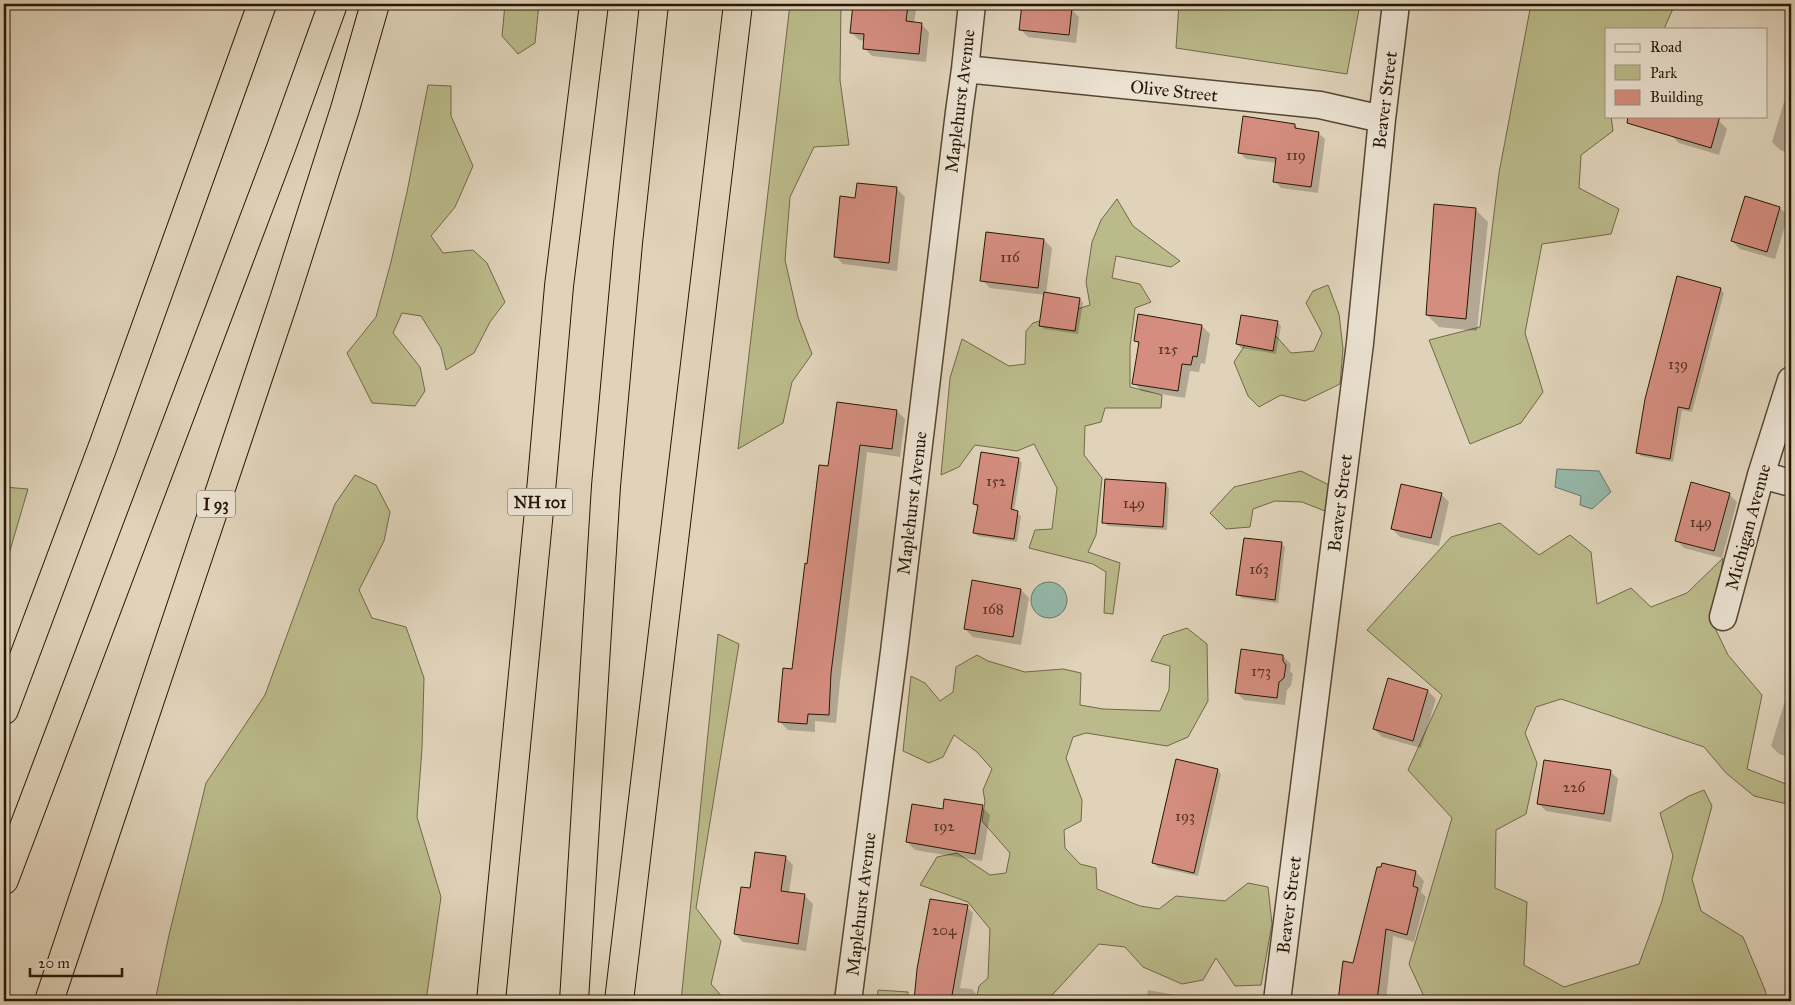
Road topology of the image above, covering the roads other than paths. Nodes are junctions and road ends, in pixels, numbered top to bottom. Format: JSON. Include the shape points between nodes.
{"nodes":[{"id":1,"x":262,"y":4,"type":"edge"},
{"id":2,"x":333,"y":4,"type":"edge"},
{"id":3,"x":375,"y":4,"type":"edge"},
{"id":4,"x":594,"y":4,"type":"edge"},
{"id":5,"x":654,"y":4,"type":"edge"},
{"id":6,"x":738,"y":4,"type":"edge"},
{"id":7,"x":972,"y":4,"type":"edge"},
{"id":8,"x":1396,"y":4,"type":"edge"},
{"id":9,"x":965,"y":69,"type":"junction"},
{"id":10,"x":1382,"y":119,"type":"junction"},
{"id":11,"x":1791,"y":380,"type":"edge"},
{"id":12,"x":1761,"y":475,"type":"junction"},
{"id":13,"x":1791,"y":483,"type":"edge"},
{"id":14,"x":1723,"y":617,"type":"dead end"},
{"id":15,"x":4,"y":710,"type":"edge"},
{"id":16,"x":4,"y":880,"type":"edge"},
{"id":17,"x":49,"y":1001,"type":"edge"},
{"id":18,"x":492,"y":1001,"type":"edge"},
{"id":19,"x":574,"y":1001,"type":"edge"},
{"id":20,"x":619,"y":1001,"type":"edge"},
{"id":21,"x":848,"y":1001,"type":"edge"},
{"id":22,"x":1277,"y":1001,"type":"edge"}],
"edges":[{"from":1,"to":15,"type":"highway"},
{"from":2,"to":16,"type":"highway"},
{"from":3,"to":17,"type":"highway","number":"I 93","via":[[284,300]]},
{"from":4,"to":18,"type":"highway","number":"NH 101","via":[[558,286]]},
{"from":5,"to":19,"type":"highway","via":[[606,486]]},
{"from":6,"to":20,"type":"highway"},
{"from":7,"to":9,"type":"street","name":"Maplehurst Avenue"},
{"from":8,"to":10,"type":"street","name":"Beaver Street"},
{"from":9,"to":10,"type":"street","name":"Olive Street","via":[[1320,105]]},
{"from":9,"to":21,"type":"street","name":"Maplehurst Avenue"},
{"from":10,"to":22,"type":"street","name":"Beaver Street","via":[[1360,343]]},
{"from":11,"to":12,"type":"street","name":"Michigan Avenue"},
{"from":12,"to":13,"type":"street"},
{"from":12,"to":14,"type":"street","name":"Michigan Avenue"}]}
